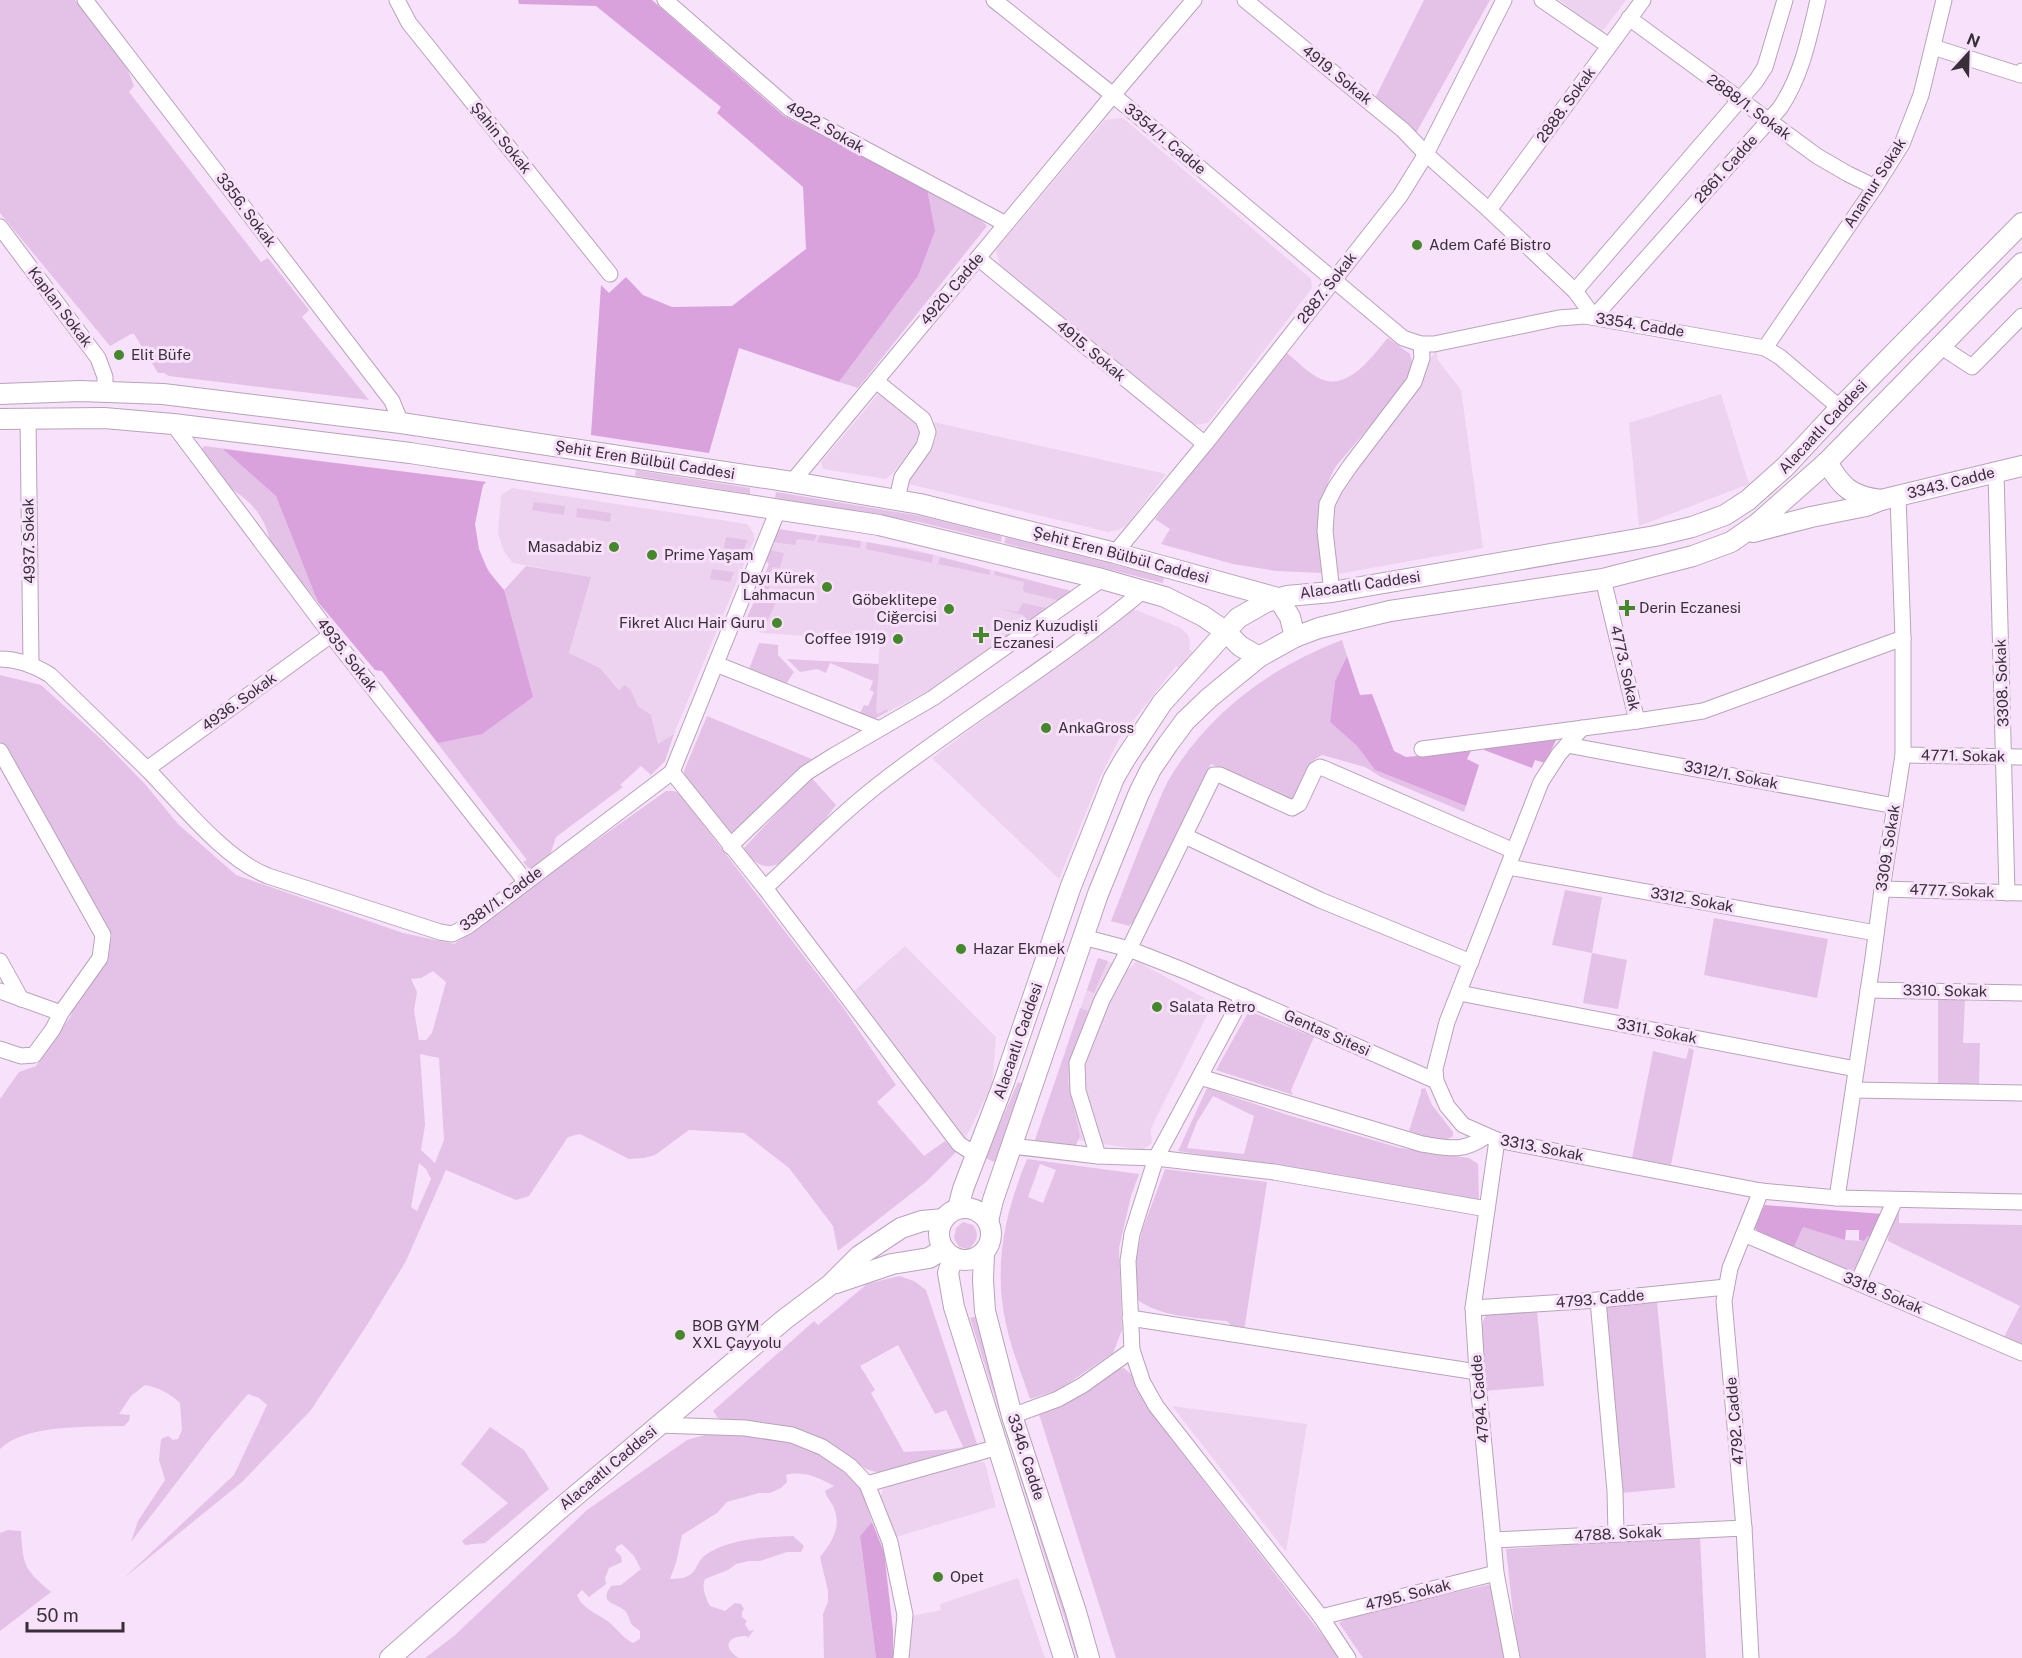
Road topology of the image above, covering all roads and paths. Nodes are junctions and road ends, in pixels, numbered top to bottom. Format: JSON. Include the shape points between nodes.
{"nodes":[{"id":1,"x":85,"y":0,"type":"edge"},
{"id":2,"x":397,"y":0,"type":"edge"},
{"id":3,"x":665,"y":0,"type":"edge"},
{"id":4,"x":994,"y":0,"type":"edge"},
{"id":5,"x":1194,"y":0,"type":"edge"},
{"id":6,"x":1245,"y":0,"type":"edge"},
{"id":7,"x":1504,"y":0,"type":"edge"},
{"id":8,"x":1542,"y":0,"type":"edge"},
{"id":9,"x":1643,"y":0,"type":"edge"},
{"id":10,"x":1785,"y":0,"type":"edge"},
{"id":11,"x":1818,"y":0,"type":"edge"},
{"id":12,"x":1944,"y":0,"type":"edge"},
{"id":13,"x":1629,"y":18,"type":"junction"},
{"id":14,"x":1609,"y":46,"type":"junction"},
{"id":15,"x":1933,"y":47,"type":"junction"},
{"id":16,"x":2022,"y":74,"type":"edge"},
{"id":17,"x":1113,"y":95,"type":"junction"},
{"id":18,"x":1741,"y":101,"type":"junction"},
{"id":19,"x":1769,"y":121,"type":"junction"},
{"id":20,"x":1426,"y":154,"type":"junction"},
{"id":21,"x":1875,"y":187,"type":"junction"},
{"id":22,"x":1489,"y":210,"type":"junction"},
{"id":23,"x":2022,"y":223,"type":"edge"},
{"id":24,"x":1006,"y":224,"type":"junction"},
{"id":25,"x":0,"y":227,"type":"edge"},
{"id":26,"x":978,"y":258,"type":"junction"},
{"id":27,"x":2022,"y":263,"type":"edge"},
{"id":28,"x":610,"y":274,"type":"dead end"},
{"id":29,"x":1334,"y":280,"type":"junction"},
{"id":30,"x":1575,"y":291,"type":"junction"},
{"id":31,"x":1594,"y":316,"type":"junction"},
{"id":32,"x":2022,"y":316,"type":"edge"},
{"id":33,"x":1421,"y":344,"type":"junction"},
{"id":34,"x":1940,"y":346,"type":"junction"},
{"id":35,"x":1765,"y":348,"type":"junction"},
{"id":36,"x":876,"y":381,"type":"junction"},
{"id":37,"x":105,"y":392,"type":"junction"},
{"id":38,"x":0,"y":394,"type":"edge"},
{"id":39,"x":1840,"y":408,"type":"junction"},
{"id":40,"x":28,"y":418,"type":"junction"},
{"id":41,"x":104,"y":418,"type":"junction"},
{"id":42,"x":0,"y":419,"type":"edge"},
{"id":43,"x":401,"y":423,"type":"junction"},
{"id":44,"x":173,"y":424,"type":"junction"},
{"id":45,"x":1204,"y":444,"type":"junction"},
{"id":46,"x":608,"y":453,"type":"junction"},
{"id":47,"x":1827,"y":462,"type":"junction"},
{"id":48,"x":2022,"y":466,"type":"edge"},
{"id":49,"x":1996,"y":472,"type":"junction"},
{"id":50,"x":604,"y":482,"type":"junction"},
{"id":51,"x":792,"y":482,"type":"junction"},
{"id":52,"x":1890,"y":498,"type":"junction"},
{"id":53,"x":897,"y":499,"type":"junction"},
{"id":54,"x":778,"y":510,"type":"junction"},
{"id":55,"x":1744,"y":534,"type":"junction"},
{"id":56,"x":1115,"y":553,"type":"junction"},
{"id":57,"x":1102,"y":579,"type":"junction"},
{"id":58,"x":1603,"y":579,"type":"junction"},
{"id":59,"x":1144,"y":590,"type":"junction"},
{"id":60,"x":1332,"y":592,"type":"junction"},
{"id":61,"x":1278,"y":598,"type":"junction"},
{"id":62,"x":1225,"y":631,"type":"junction"},
{"id":63,"x":331,"y":634,"type":"junction"},
{"id":64,"x":1295,"y":638,"type":"junction"},
{"id":65,"x":1903,"y":638,"type":"junction"},
{"id":66,"x":1259,"y":657,"type":"junction"},
{"id":67,"x":0,"y":659,"type":"edge"},
{"id":68,"x":31,"y":664,"type":"junction"},
{"id":69,"x":716,"y":664,"type":"junction"},
{"id":70,"x":1637,"y":722,"type":"junction"},
{"id":71,"x":1582,"y":728,"type":"junction"},
{"id":72,"x":879,"y":729,"type":"junction"},
{"id":73,"x":1567,"y":745,"type":"junction"},
{"id":74,"x":1422,"y":749,"type":"dead end"},
{"id":75,"x":0,"y":751,"type":"edge"},
{"id":76,"x":1904,"y":755,"type":"junction"},
{"id":77,"x":2005,"y":756,"type":"junction"},
{"id":78,"x":2022,"y":757,"type":"edge"},
{"id":79,"x":147,"y":769,"type":"junction"},
{"id":80,"x":672,"y":772,"type":"junction"},
{"id":81,"x":1895,"y":806,"type":"junction"},
{"id":82,"x":1185,"y":836,"type":"junction"},
{"id":83,"x":730,"y":846,"type":"junction"},
{"id":84,"x":1514,"y":851,"type":"junction"},
{"id":85,"x":1508,"y":867,"type":"junction"},
{"id":86,"x":526,"y":882,"type":"junction"},
{"id":87,"x":765,"y":888,"type":"junction"},
{"id":88,"x":1882,"y":889,"type":"junction"},
{"id":89,"x":2014,"y":893,"type":"edge"},
{"id":90,"x":1876,"y":933,"type":"junction"},
{"id":91,"x":1083,"y":937,"type":"junction"},
{"id":92,"x":1129,"y":949,"type":"junction"},
{"id":93,"x":0,"y":961,"type":"edge"},
{"id":94,"x":1471,"y":962,"type":"junction"},
{"id":95,"x":1868,"y":990,"type":"junction"},
{"id":96,"x":0,"y":991,"type":"edge"},
{"id":97,"x":1459,"y":993,"type":"junction"},
{"id":98,"x":2022,"y":993,"type":"edge"},
{"id":99,"x":1243,"y":996,"type":"junction"},
{"id":100,"x":21,"y":999,"type":"junction"},
{"id":101,"x":61,"y":1013,"type":"junction"},
{"id":102,"x":0,"y":1049,"type":"edge"},
{"id":103,"x":1856,"y":1069,"type":"junction"},
{"id":104,"x":1200,"y":1077,"type":"junction"},
{"id":105,"x":1436,"y":1081,"type":"junction"},
{"id":106,"x":1854,"y":1090,"type":"junction"},
{"id":107,"x":2022,"y":1093,"type":"edge"},
{"id":108,"x":1491,"y":1138,"type":"junction"},
{"id":109,"x":1011,"y":1146,"type":"junction"},
{"id":110,"x":976,"y":1155,"type":"junction"},
{"id":111,"x":1098,"y":1156,"type":"junction"},
{"id":112,"x":1156,"y":1158,"type":"junction"},
{"id":113,"x":1761,"y":1191,"type":"junction"},
{"id":114,"x":1836,"y":1198,"type":"junction"},
{"id":115,"x":1895,"y":1200,"type":"junction"},
{"id":116,"x":2022,"y":1202,"type":"edge"},
{"id":117,"x":1487,"y":1209,"type":"junction"},
{"id":118,"x":951,"y":1214,"type":"junction"},
{"id":119,"x":988,"y":1221,"type":"junction"},
{"id":120,"x":1744,"y":1234,"type":"junction"},
{"id":121,"x":984,"y":1252,"type":"junction"},
{"id":122,"x":948,"y":1253,"type":"junction"},
{"id":123,"x":1858,"y":1282,"type":"junction"},
{"id":124,"x":830,"y":1285,"type":"junction"},
{"id":125,"x":1725,"y":1287,"type":"junction"},
{"id":126,"x":1598,"y":1300,"type":"junction"},
{"id":127,"x":1473,"y":1308,"type":"junction"},
{"id":128,"x":1130,"y":1318,"type":"junction"},
{"id":129,"x":1132,"y":1350,"type":"junction"},
{"id":130,"x":2022,"y":1353,"type":"edge"},
{"id":131,"x":1477,"y":1372,"type":"junction"},
{"id":132,"x":1012,"y":1416,"type":"junction"},
{"id":133,"x":659,"y":1425,"type":"junction"},
{"id":134,"x":998,"y":1447,"type":"junction"},
{"id":135,"x":867,"y":1484,"type":"junction"},
{"id":136,"x":1744,"y":1528,"type":"junction"},
{"id":137,"x":1616,"y":1534,"type":"junction"},
{"id":138,"x":1492,"y":1540,"type":"junction"},
{"id":139,"x":1496,"y":1573,"type":"junction"},
{"id":140,"x":1321,"y":1617,"type":"junction"},
{"id":141,"x":390,"y":1658,"type":"edge"},
{"id":142,"x":901,"y":1658,"type":"edge"},
{"id":143,"x":1064,"y":1658,"type":"edge"},
{"id":144,"x":1089,"y":1658,"type":"edge"},
{"id":145,"x":1348,"y":1658,"type":"edge"},
{"id":146,"x":1512,"y":1658,"type":"edge"},
{"id":147,"x":1751,"y":1658,"type":"edge"}],
"edges":[{"from":1,"to":43,"type":"street","name":"3356. Sokak","via":[[392,401]]},
{"from":2,"to":28,"type":"street","name":"Şahin Sokak","via":[[409,23]]},
{"from":3,"to":24,"type":"street","name":"4922. Sokak","via":[[790,109]]},
{"from":4,"to":17,"type":"street","name":"3354/1. Cadde"},
{"from":5,"to":17,"type":"street","name":"4920. Cadde"},
{"from":6,"to":20,"type":"street","name":"4919. Sokak","via":[[1403,130]]},
{"from":7,"to":20,"type":"street","name":"2887. Sokak"},
{"from":8,"to":14,"type":"street"},
{"from":9,"to":13,"type":"street","name":"2888. Sokak"},
{"from":10,"to":18,"type":"street","via":[[1765,67]]},
{"from":11,"to":19,"type":"street","name":"2861. Cadde","via":[[1800,74]]},
{"from":12,"to":15,"type":"street","name":"Anamur Sokak"},
{"from":13,"to":14,"type":"street","name":"2888. Sokak"},
{"from":13,"to":18,"type":"street","name":"2888/1. Sokak"},
{"from":14,"to":22,"type":"street","name":"2888. Sokak"},
{"from":15,"to":16,"type":"street"},
{"from":15,"to":21,"type":"street","name":"Anamur Sokak","via":[[1909,129]]},
{"from":17,"to":24,"type":"street","name":"4920. Cadde"},
{"from":17,"to":29,"type":"street","name":"3354/1. Cadde"},
{"from":18,"to":19,"type":"street","name":"2888/1. Sokak"},
{"from":18,"to":30,"type":"street"},
{"from":19,"to":21,"type":"street","name":"2888/1. Sokak","via":[[1817,156]]},
{"from":19,"to":31,"type":"street","name":"2861. Cadde"},
{"from":20,"to":22,"type":"street","name":"4919. Sokak"},
{"from":20,"to":29,"type":"street","name":"2887. Sokak","via":[[1400,196]]},
{"from":21,"to":35,"type":"street","name":"Anamur Sokak"},
{"from":22,"to":30,"type":"street","name":"4919. Sokak"},
{"from":23,"to":39,"type":"main road","name":"Alacaatlı Caddesi"},
{"from":24,"to":26,"type":"street","name":"4920. Cadde"},
{"from":25,"to":37,"type":"street","name":"Kaplan Sokak","via":[[98,357]]},
{"from":26,"to":36,"type":"street","name":"4920. Cadde"},
{"from":26,"to":45,"type":"street","name":"4915. Sokak"},
{"from":27,"to":34,"type":"main road","name":"Alacaatlı Caddesi"},
{"from":29,"to":33,"type":"street","via":[[1404,338]]},
{"from":29,"to":45,"type":"street","name":"2887. Sokak"},
{"from":30,"to":31,"type":"street","name":"4919. Sokak"},
{"from":31,"to":33,"type":"street","name":"3354. Cadde","via":[[1559,318]]},
{"from":31,"to":35,"type":"street","name":"3354. Cadde"},
{"from":32,"to":34,"type":"street","via":[[1972,367]]},
{"from":33,"to":60,"type":"street","via":[[1422,358],[1414,382],[1350,466],[1328,504],[1325,531]]},
{"from":34,"to":47,"type":"main road","name":"Alacaatlı Caddesi"},
{"from":35,"to":39,"type":"street","name":"3354. Cadde"},
{"from":36,"to":51,"type":"street","name":"4920. Cadde"},
{"from":36,"to":53,"type":"street","via":[[923,419],[928,432],[924,446],[902,477]]},
{"from":37,"to":38,"type":"main road","name":"Şehit Eren Bülbül Caddesi"},
{"from":37,"to":41,"type":"main road"},
{"from":37,"to":43,"type":"main road","name":"Şehit Eren Bülbül Caddesi","via":[[163,394]]},
{"from":39,"to":60,"type":"main road","name":"Alacaatlı Caddesi","via":[[1761,489],[1737,508],[1708,522],[1638,539]]},
{"from":40,"to":41,"type":"main road","name":"Şehit Eren Bülbül Caddesi"},
{"from":40,"to":42,"type":"main road","name":"Şehit Eren Bülbül Caddesi"},
{"from":40,"to":68,"type":"street","name":"4937. Sokak"},
{"from":41,"to":44,"type":"main road","name":"Şehit Eren Bülbül Caddesi"},
{"from":43,"to":46,"type":"main road","name":"Şehit Eren Bülbül Caddesi"},
{"from":44,"to":50,"type":"main road","name":"Şehit Eren Bülbül Caddesi"},
{"from":44,"to":63,"type":"street","name":"4935. Sokak"},
{"from":45,"to":56,"type":"street","name":"2887. Sokak"},
{"from":46,"to":50,"type":"main road"},
{"from":46,"to":51,"type":"main road","name":"Şehit Eren Bülbül Caddesi"},
{"from":47,"to":52,"type":"main road","name":"3343. Cadde","via":[[1847,490],[1865,498]]},
{"from":47,"to":55,"type":"main road","name":"Alacaatlı Caddesi"},
{"from":48,"to":49,"type":"main road","name":"3343. Cadde"},
{"from":49,"to":52,"type":"main road","name":"3343. Cadde"},
{"from":49,"to":77,"type":"street","name":"3308. Sokak"},
{"from":50,"to":54,"type":"main road","name":"Şehit Eren Bülbül Caddesi"},
{"from":51,"to":53,"type":"main road","name":"Şehit Eren Bülbül Caddesi"},
{"from":52,"to":55,"type":"main road","name":"3343. Cadde"},
{"from":52,"to":65,"type":"street","name":"3309. Sokak"},
{"from":53,"to":56,"type":"main road","name":"Şehit Eren Bülbül Caddesi"},
{"from":54,"to":57,"type":"main road","name":"Şehit Eren Bülbül Caddesi","via":[[910,531]]},
{"from":54,"to":69,"type":"street"},
{"from":55,"to":58,"type":"main road","name":"Alacaatlı Caddesi","via":[[1693,556]]},
{"from":56,"to":61,"type":"main road","name":"Şehit Eren Bülbül Caddesi"},
{"from":57,"to":59,"type":"main road","name":"Şehit Eren Bülbül Caddesi"},
{"from":57,"to":72,"type":"street","via":[[933,698]]},
{"from":58,"to":64,"type":"main road","name":"Alacaatlı Caddesi","via":[[1390,611],[1340,622]]},
{"from":58,"to":70,"type":"street","name":"4773. Sokak"},
{"from":59,"to":62,"type":"main road","name":"Şehit Eren Bülbül Caddesi","via":[[1183,605]]},
{"from":59,"to":87,"type":"street","via":[[886,778]]},
{"from":60,"to":61,"type":"main road","name":"Alacaatlı Caddesi"},
{"from":61,"to":62,"type":"main road","name":"Alacaatlı Caddesi","via":[[1250,610]]},
{"from":61,"to":64,"type":"main road","via":[[1290,617]]},
{"from":62,"to":66,"type":"main road","name":"Şehit Eren Bülbül Caddesi"},
{"from":62,"to":110,"type":"main road","name":"Alacaatlı Caddesi","via":[[1162,703],[1114,778],[1071,886]]},
{"from":63,"to":79,"type":"street","name":"4936. Sokak"},
{"from":63,"to":86,"type":"street","name":"4935. Sokak"},
{"from":64,"to":66,"type":"main road","name":"Alacaatlı Caddesi"},
{"from":65,"to":70,"type":"street","via":[[1703,711]]},
{"from":65,"to":76,"type":"street","name":"3309. Sokak"},
{"from":66,"to":91,"type":"main road","name":"Alacaatlı Caddesi","via":[[1185,721],[1151,769]]},
{"from":67,"to":68,"type":"street","name":"3381/1. Cadde"},
{"from":68,"to":79,"type":"street","name":"3381/1. Cadde","via":[[50,675]]},
{"from":69,"to":72,"type":"street"},
{"from":69,"to":80,"type":"street"},
{"from":70,"to":71,"type":"street"},
{"from":71,"to":73,"type":"street"},
{"from":71,"to":74,"type":"street"},
{"from":72,"to":83,"type":"street","via":[[806,773]]},
{"from":73,"to":81,"type":"street","name":"3312/1. Sokak"},
{"from":73,"to":84,"type":"street","via":[[1541,782]]},
{"from":75,"to":101,"type":"street","via":[[103,935],[100,958]]},
{"from":76,"to":77,"type":"street","name":"4771. Sokak"},
{"from":76,"to":81,"type":"street","name":"3309. Sokak"},
{"from":77,"to":78,"type":"street","name":"4771. Sokak"},
{"from":77,"to":89,"type":"street","name":"3308. Sokak"},
{"from":79,"to":86,"type":"street","name":"3381/1. Cadde","via":[[230,854],[251,868],[440,932],[452,934],[460,930]]},
{"from":80,"to":83,"type":"street"},
{"from":80,"to":86,"type":"street","name":"3381/1. Cadde"},
{"from":81,"to":88,"type":"street","name":"3309. Sokak"},
{"from":82,"to":84,"type":"street","via":[[1214,775],[1292,808],[1299,804],[1320,767]]},
{"from":82,"to":92,"type":"street"},
{"from":82,"to":94,"type":"street","via":[[1320,900]]},
{"from":83,"to":87,"type":"street"},
{"from":84,"to":85,"type":"street"},
{"from":85,"to":90,"type":"street","name":"3312. Sokak"},
{"from":85,"to":94,"type":"street"},
{"from":87,"to":110,"type":"street","via":[[959,1144]]},
{"from":88,"to":89,"type":"street","name":"4777. Sokak"},
{"from":88,"to":90,"type":"street","name":"3309. Sokak"},
{"from":90,"to":95,"type":"street","name":"3309. Sokak"},
{"from":91,"to":92,"type":"street","name":"Gentas Sitesi"},
{"from":91,"to":109,"type":"main road","name":"Alacaatlı Caddesi"},
{"from":92,"to":99,"type":"street","name":"Gentas Sitesi"},
{"from":92,"to":111,"type":"street","via":[[1102,1000],[1077,1063],[1078,1091]]},
{"from":93,"to":100,"type":"street"},
{"from":94,"to":97,"type":"street"},
{"from":95,"to":98,"type":"street","name":"3310. Sokak"},
{"from":95,"to":103,"type":"street","name":"3309. Sokak"},
{"from":96,"to":100,"type":"street"},
{"from":97,"to":103,"type":"street","name":"3311. Sokak"},
{"from":97,"to":105,"type":"street","via":[[1447,1022],[1435,1069]]},
{"from":99,"to":104,"type":"street"},
{"from":99,"to":105,"type":"street","name":"Gentas Sitesi"},
{"from":100,"to":101,"type":"street"},
{"from":101,"to":102,"type":"street","via":[[34,1055],[21,1056]]},
{"from":103,"to":106,"type":"street","name":"3309. Sokak"},
{"from":104,"to":108,"type":"street","via":[[1422,1144],[1452,1149]]},
{"from":104,"to":112,"type":"street"},
{"from":105,"to":108,"type":"street","name":"3313. Sokak","via":[[1447,1106],[1463,1125]]},
{"from":106,"to":107,"type":"street"},
{"from":106,"to":114,"type":"street","name":"3309. Sokak"},
{"from":108,"to":113,"type":"street","name":"3313. Sokak"},
{"from":108,"to":117,"type":"street","name":"4794. Cadde"},
{"from":109,"to":111,"type":"street"},
{"from":109,"to":119,"type":"main road","name":"Alacaatlı Caddesi"},
{"from":110,"to":118,"type":"main road","name":"Alacaatlı Caddesi"},
{"from":111,"to":112,"type":"street"},
{"from":112,"to":117,"type":"street","via":[[1274,1172]]},
{"from":112,"to":128,"type":"street","via":[[1132,1234],[1128,1261]]},
{"from":113,"to":114,"type":"street","name":"3313. Sokak"},
{"from":113,"to":120,"type":"street","name":"4792. Cadde"},
{"from":114,"to":115,"type":"street","name":"3313. Sokak"},
{"from":115,"to":116,"type":"street","name":"3313. Sokak"},
{"from":115,"to":123,"type":"street"},
{"from":117,"to":127,"type":"street","name":"4794. Cadde"},
{"from":118,"to":119,"type":"main road","via":[[975,1209]]},
{"from":118,"to":122,"type":"main road","via":[[939,1231]]},
{"from":118,"to":124,"type":"main road","name":"Alacaatlı Caddesi","via":[[901,1228],[880,1240]]},
{"from":119,"to":121,"type":"main road","via":[[992,1236]]},
{"from":120,"to":123,"type":"street","name":"3318. Sokak"},
{"from":120,"to":125,"type":"street","name":"4792. Cadde"},
{"from":121,"to":122,"type":"main road","via":[[966,1260]]},
{"from":121,"to":132,"type":"main road","name":"3346. Cadde","via":[[985,1311]]},
{"from":122,"to":124,"type":"main road","name":"Alacaatlı Caddesi","via":[[881,1268]]},
{"from":122,"to":134,"type":"main road","name":"3346. Cadde","via":[[951,1292]]},
{"from":123,"to":130,"type":"street","name":"3318. Sokak"},
{"from":124,"to":133,"type":"main road","name":"Alacaatlı Caddesi"},
{"from":125,"to":126,"type":"street","name":"4793. Cadde"},
{"from":125,"to":136,"type":"street","name":"4792. Cadde"},
{"from":126,"to":127,"type":"street","name":"4793. Cadde"},
{"from":126,"to":137,"type":"street"},
{"from":127,"to":131,"type":"street","name":"4794. Cadde"},
{"from":128,"to":129,"type":"street"},
{"from":128,"to":131,"type":"street"},
{"from":129,"to":132,"type":"street","via":[[1083,1385]]},
{"from":129,"to":140,"type":"street","via":[[1156,1406]]},
{"from":131,"to":138,"type":"street","name":"4794. Cadde"},
{"from":132,"to":144,"type":"main road","name":"3346. Cadde"},
{"from":133,"to":135,"type":"street","via":[[745,1428],[792,1436],[822,1447],[850,1466]]},
{"from":133,"to":141,"type":"main road","name":"Alacaatlı Caddesi"},
{"from":134,"to":135,"type":"street"},
{"from":134,"to":143,"type":"main road","name":"3346. Cadde"},
{"from":135,"to":142,"type":"street","via":[[890,1542],[905,1615]]},
{"from":136,"to":137,"type":"street","name":"4788. Sokak"},
{"from":136,"to":147,"type":"street","name":"4792. Cadde"},
{"from":137,"to":138,"type":"street","name":"4788. Sokak"},
{"from":138,"to":139,"type":"street","name":"4794. Cadde"},
{"from":139,"to":140,"type":"street","name":"4795. Sokak"},
{"from":139,"to":146,"type":"street","name":"4794. Cadde"},
{"from":140,"to":145,"type":"street"}]}
